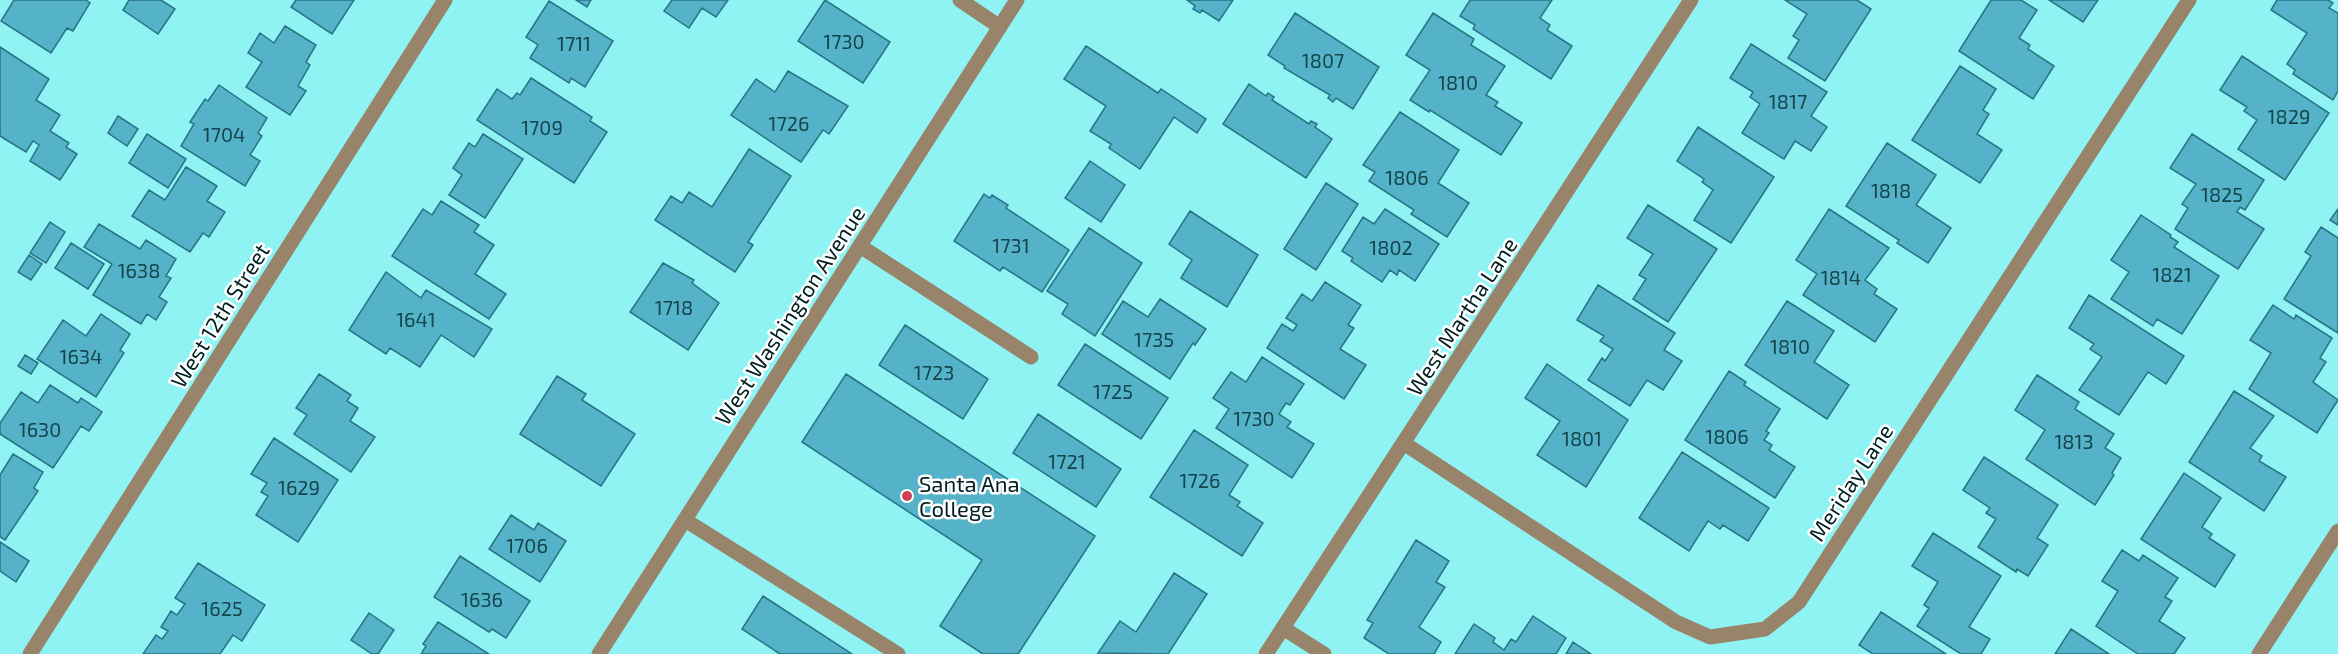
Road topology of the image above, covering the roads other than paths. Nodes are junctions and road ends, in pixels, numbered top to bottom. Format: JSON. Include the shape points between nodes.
{"nodes":[{"id":1,"x":445,"y":0,"type":"edge"},
{"id":2,"x":960,"y":0,"type":"edge"},
{"id":3,"x":1017,"y":0,"type":"edge"},
{"id":4,"x":1691,"y":0,"type":"edge"},
{"id":5,"x":2189,"y":0,"type":"edge"},
{"id":6,"x":1000,"y":27,"type":"junction"},
{"id":7,"x":860,"y":246,"type":"junction"},
{"id":8,"x":1031,"y":357,"type":"dead end"},
{"id":9,"x":1405,"y":444,"type":"junction"},
{"id":10,"x":685,"y":520,"type":"junction"},
{"id":11,"x":2338,"y":531,"type":"edge"},
{"id":12,"x":1283,"y":628,"type":"junction"},
{"id":13,"x":30,"y":654,"type":"edge"},
{"id":14,"x":599,"y":654,"type":"edge"},
{"id":15,"x":898,"y":654,"type":"edge"},
{"id":16,"x":1266,"y":654,"type":"edge"},
{"id":17,"x":1324,"y":654,"type":"edge"},
{"id":18,"x":2259,"y":654,"type":"edge"}],
"edges":[{"from":1,"to":13,"type":"street","name":"West 12th Street"},
{"from":2,"to":6,"type":"street"},
{"from":3,"to":6,"type":"street","name":"West Washington Avenue"},
{"from":4,"to":9,"type":"street","name":"West Martha Lane"},
{"from":5,"to":9,"type":"street","name":"Meriday Lane","via":[[1799,602],[1765,629],[1710,637],[1676,622]]},
{"from":6,"to":7,"type":"street","name":"West Washington Avenue"},
{"from":7,"to":8,"type":"street"},
{"from":7,"to":10,"type":"street","name":"West Washington Avenue"},
{"from":9,"to":12,"type":"street","name":"West Martha Lane"},
{"from":10,"to":14,"type":"street","name":"West Washington Avenue"},
{"from":10,"to":15,"type":"street"},
{"from":11,"to":18,"type":"street"},
{"from":12,"to":16,"type":"street","name":"West Martha Lane"},
{"from":12,"to":17,"type":"street"}]}
